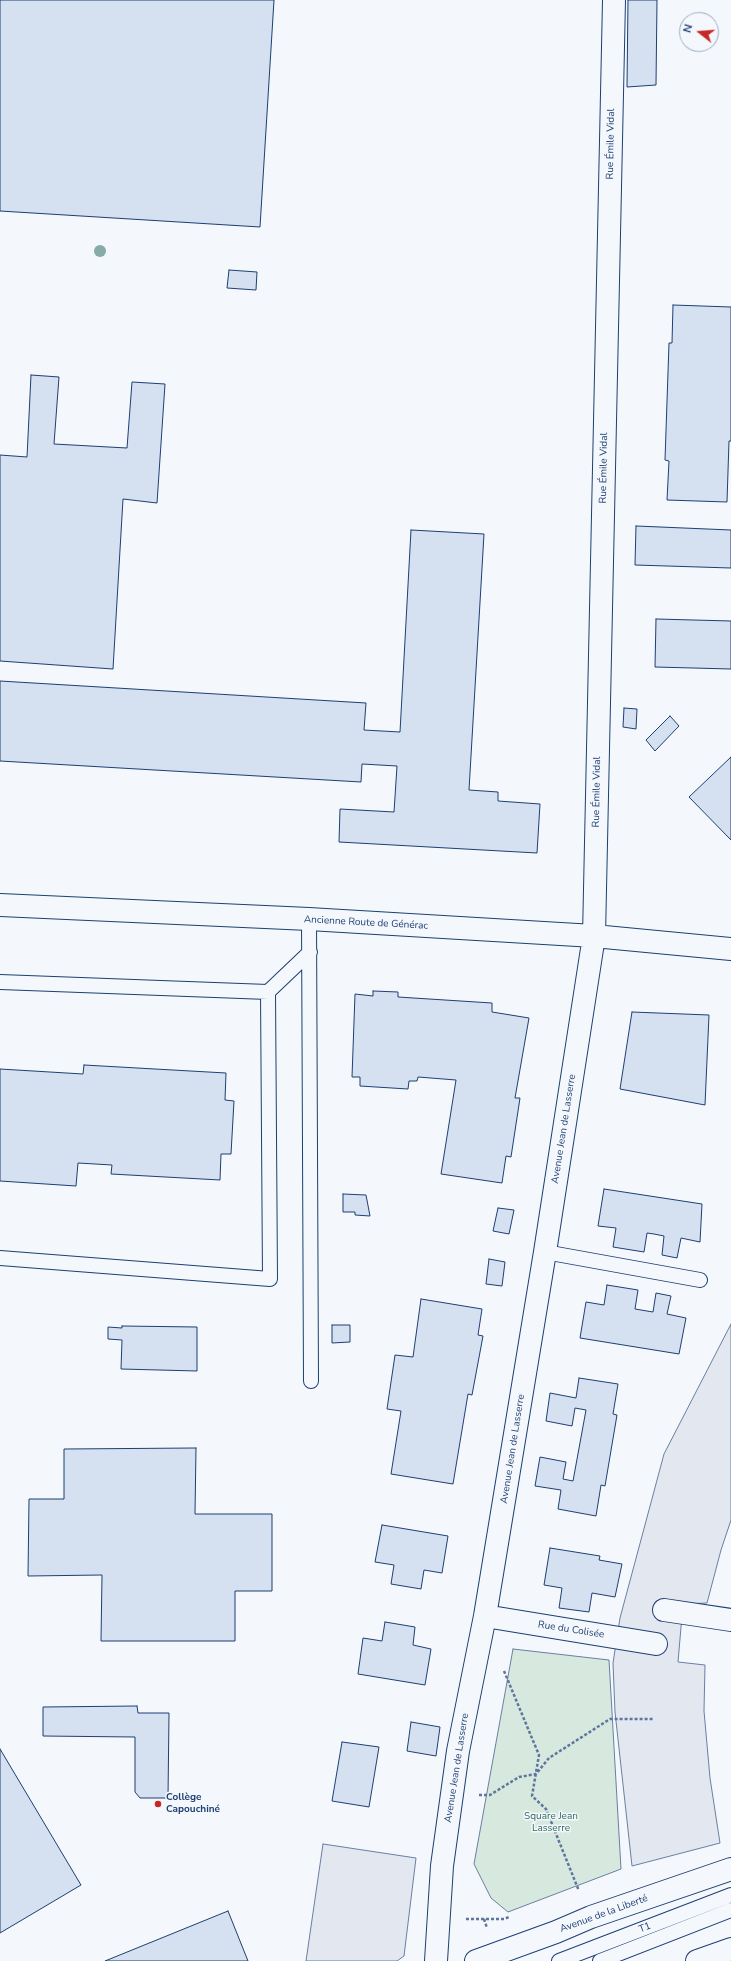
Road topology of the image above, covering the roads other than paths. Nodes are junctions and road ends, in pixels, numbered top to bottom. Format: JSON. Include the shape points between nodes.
{"nodes":[{"id":1,"x":614,"y":0,"type":"edge"},
{"id":2,"x":0,"y":905,"type":"edge"},
{"id":3,"x":309,"y":919,"type":"junction"},
{"id":4,"x":594,"y":936,"type":"junction"},
{"id":5,"x":731,"y":949,"type":"edge"},
{"id":6,"x":310,"y":952,"type":"junction"},
{"id":7,"x":0,"y":982,"type":"edge"},
{"id":8,"x":268,"y":992,"type":"junction"},
{"id":9,"x":545,"y":1252,"type":"junction"},
{"id":10,"x":0,"y":1258,"type":"edge"},
{"id":11,"x":700,"y":1280,"type":"dead end"},
{"id":12,"x":311,"y":1381,"type":"dead end"},
{"id":13,"x":664,"y":1610,"type":"dead end"},
{"id":14,"x":485,"y":1616,"type":"junction"},
{"id":15,"x":731,"y":1620,"type":"edge"},
{"id":16,"x":656,"y":1644,"type":"dead end"},
{"id":17,"x":731,"y":1869,"type":"edge"},
{"id":18,"x":731,"y":1895,"type":"edge"},
{"id":19,"x":731,"y":1910,"type":"edge"},
{"id":20,"x":731,"y":1949,"type":"edge"},
{"id":21,"x":436,"y":1961,"type":"edge"},
{"id":22,"x":476,"y":1961,"type":"edge"},
{"id":23,"x":559,"y":1961,"type":"edge"},
{"id":24,"x":600,"y":1961,"type":"edge"},
{"id":25,"x":697,"y":1961,"type":"edge"}],
"edges":[{"from":1,"to":4,"type":"street","name":"Rue Émile Vidal"},
{"from":2,"to":3,"type":"street","name":"Ancienne Route de Générac"},
{"from":3,"to":4,"type":"street","name":"Ancienne Route de Générac"},
{"from":3,"to":6,"type":"lane"},
{"from":4,"to":5,"type":"street","name":"Ancienne Route de Générac"},
{"from":4,"to":9,"type":"street","name":"Avenue Jean de Lasserre"},
{"from":6,"to":8,"type":"lane"},
{"from":6,"to":12,"type":"lane"},
{"from":7,"to":8,"type":"lane"},
{"from":8,"to":10,"type":"lane","via":[[270,1279]]},
{"from":9,"to":11,"type":"lane"},
{"from":9,"to":14,"type":"street","name":"Avenue Jean de Lasserre"},
{"from":13,"to":15,"type":"street"},
{"from":14,"to":16,"type":"street","name":"Rue du Colisée"},
{"from":14,"to":21,"type":"street","name":"Avenue Jean de Lasserre","via":[[458,1751],[442,1866]]},
{"from":17,"to":22,"type":"street","name":"Avenue de la Liberté","via":[[592,1917]]},
{"from":18,"to":23,"type":"lane","name":"T1","number":"T1"},
{"from":19,"to":24,"type":"lane","name":"T1","number":"T1"},
{"from":20,"to":25,"type":"street"}]}
